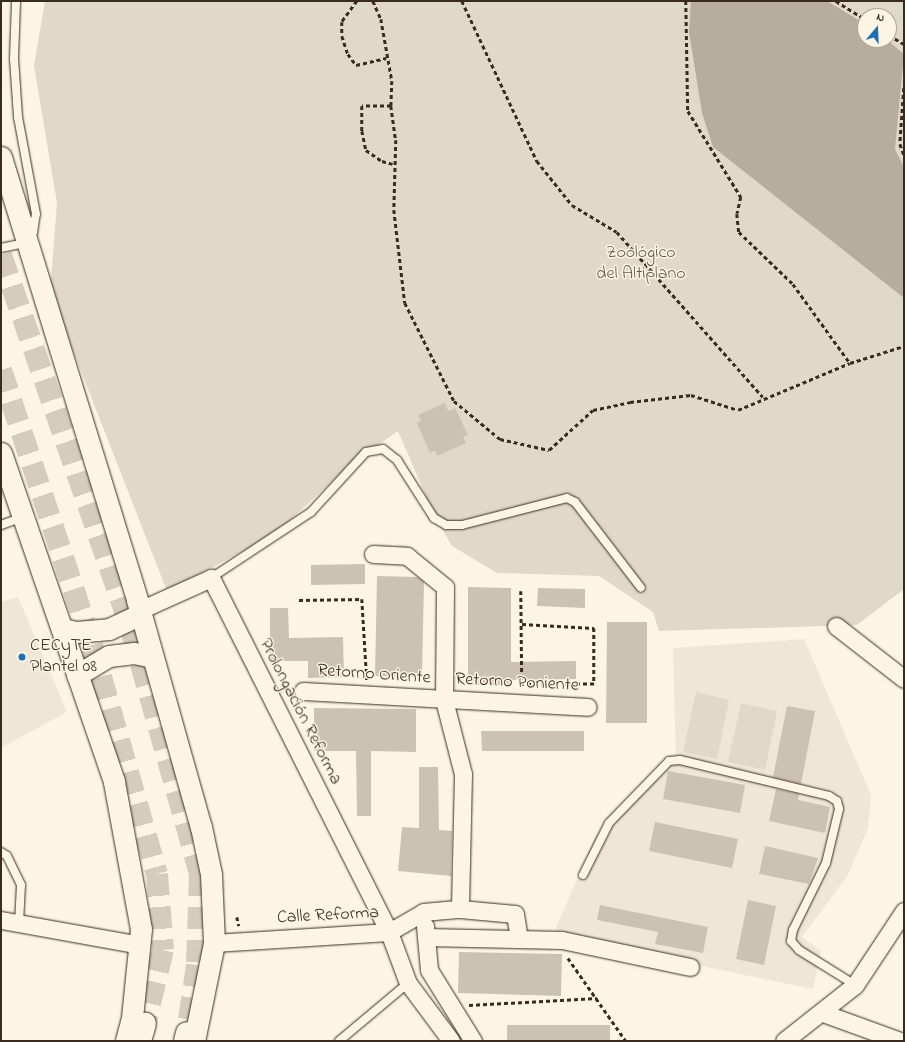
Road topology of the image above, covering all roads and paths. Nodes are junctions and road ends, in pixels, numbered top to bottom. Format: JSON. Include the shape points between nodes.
{"nodes":[{"id":1,"x":16,"y":1,"type":"edge"},
{"id":2,"x":357,"y":1,"type":"edge"},
{"id":3,"x":373,"y":1,"type":"edge"},
{"id":4,"x":462,"y":1,"type":"edge"},
{"id":5,"x":686,"y":1,"type":"edge"},
{"id":6,"x":836,"y":1,"type":"edge"},
{"id":7,"x":857,"y":14,"type":"edge"},
{"id":8,"x":386,"y":58,"type":"junction"},
{"id":9,"x":904,"y":88,"type":"edge"},
{"id":10,"x":391,"y":106,"type":"junction"},
{"id":11,"x":904,"y":155,"type":"edge"},
{"id":12,"x":1,"y":157,"type":"edge"},
{"id":13,"x":393,"y":164,"type":"junction"},
{"id":14,"x":21,"y":244,"type":"junction"},
{"id":15,"x":1,"y":248,"type":"edge"},
{"id":16,"x":904,"y":346,"type":"edge"},
{"id":17,"x":850,"y":363,"type":"junction"},
{"id":18,"x":764,"y":397,"type":"junction"},
{"id":19,"x":1,"y":453,"type":"edge"},
{"id":20,"x":23,"y":517,"type":"junction"},
{"id":21,"x":1,"y":525,"type":"edge"},
{"id":22,"x":373,"y":554,"type":"dead end"},
{"id":23,"x":211,"y":578,"type":"junction"},
{"id":24,"x":641,"y":588,"type":"dead end"},
{"id":25,"x":521,"y":591,"type":"dead end"},
{"id":26,"x":299,"y":600,"type":"dead end"},
{"id":27,"x":140,"y":610,"type":"junction"},
{"id":28,"x":522,"y":624,"type":"junction"},
{"id":29,"x":836,"y":626,"type":"dead end"},
{"id":30,"x":63,"y":629,"type":"junction"},
{"id":31,"x":153,"y":657,"type":"junction"},
{"id":32,"x":78,"y":675,"type":"junction"},
{"id":33,"x":904,"y":679,"type":"edge"},
{"id":34,"x":522,"y":684,"type":"junction"},
{"id":35,"x":303,"y":691,"type":"dead end"},
{"id":36,"x":368,"y":693,"type":"junction"},
{"id":37,"x":444,"y":700,"type":"junction"},
{"id":38,"x":521,"y":704,"type":"junction"},
{"id":39,"x":588,"y":707,"type":"dead end"},
{"id":40,"x":1,"y":852,"type":"edge"},
{"id":41,"x":583,"y":875,"type":"dead end"},
{"id":42,"x":460,"y":909,"type":"junction"},
{"id":43,"x":904,"y":911,"type":"edge"},
{"id":44,"x":423,"y":912,"type":"junction"},
{"id":45,"x":1,"y":920,"type":"edge"},
{"id":46,"x":19,"y":924,"type":"junction"},
{"id":47,"x":388,"y":932,"type":"junction"},
{"id":48,"x":426,"y":938,"type":"junction"},
{"id":49,"x":519,"y":939,"type":"junction"},
{"id":50,"x":556,"y":941,"type":"junction"},
{"id":51,"x":214,"y":943,"type":"junction"},
{"id":52,"x":140,"y":945,"type":"junction"},
{"id":53,"x":690,"y":967,"type":"dead end"},
{"id":54,"x":408,"y":984,"type":"junction"},
{"id":55,"x":855,"y":985,"type":"junction"},
{"id":56,"x":597,"y":998,"type":"junction"},
{"id":57,"x":450,"y":1006,"type":"junction"},
{"id":58,"x":823,"y":1012,"type":"junction"},
{"id":59,"x":189,"y":1038,"type":"edge"},
{"id":60,"x":126,"y":1041,"type":"edge"},
{"id":61,"x":339,"y":1041,"type":"edge"},
{"id":62,"x":451,"y":1041,"type":"edge"},
{"id":63,"x":473,"y":1041,"type":"edge"},
{"id":64,"x":626,"y":1041,"type":"edge"},
{"id":65,"x":784,"y":1041,"type":"edge"},
{"id":66,"x":900,"y":1041,"type":"edge"}],
"edges":[{"from":1,"to":14,"type":"lane","via":[[14,59],[18,117],[36,214],[33,232]]},
{"from":2,"to":8,"type":"path","via":[[342,22],[342,36],[348,54],[356,65]]},
{"from":3,"to":8,"type":"path","via":[[382,19]]},
{"from":4,"to":18,"type":"path","via":[[537,161],[572,205],[618,232]]},
{"from":5,"to":17,"type":"path","via":[[688,111],[740,197],[737,214],[740,232],[797,288]]},
{"from":6,"to":7,"type":"path"},
{"from":8,"to":10,"type":"path","via":[[392,81]]},
{"from":9,"to":11,"type":"path","via":[[900,144]]},
{"from":10,"to":13,"type":"path","via":[[396,140]]},
{"from":10,"to":13,"type":"path","via":[[362,106],[362,131],[366,150],[382,161]]},
{"from":12,"to":14,"type":"street"},
{"from":13,"to":18,"type":"path","via":[[394,210],[405,303],[454,401],[500,439],[549,450],[593,410],[691,395],[738,410]]},
{"from":14,"to":15,"type":"lane"},
{"from":14,"to":27,"type":"street"},
{"from":16,"to":17,"type":"path"},
{"from":17,"to":18,"type":"path"},
{"from":19,"to":20,"type":"street"},
{"from":20,"to":21,"type":"lane"},
{"from":20,"to":30,"type":"street"},
{"from":22,"to":37,"type":"street","via":[[407,556],[445,587]]},
{"from":23,"to":24,"type":"lane","via":[[311,512],[366,452],[383,449],[397,460],[434,518],[446,525],[462,525],[567,498],[575,502]]},
{"from":23,"to":27,"type":"street"},
{"from":23,"to":47,"type":"street","name":"Prolongación Reforma"},
{"from":25,"to":28,"type":"path"},
{"from":26,"to":36,"type":"path","via":[[362,598]]},
{"from":27,"to":30,"type":"street","via":[[135,617],[108,629],[76,632]]},
{"from":27,"to":31,"type":"street"},
{"from":28,"to":34,"type":"path"},
{"from":28,"to":34,"type":"path","name":"Retorno Poniente","via":[[594,628],[594,684]]},
{"from":29,"to":33,"type":"street"},
{"from":30,"to":32,"type":"street"},
{"from":31,"to":32,"type":"street","via":[[134,653],[109,656]]},
{"from":31,"to":51,"type":"street","via":[[202,827],[211,874]]},
{"from":32,"to":52,"type":"street","via":[[114,782],[140,918]]},
{"from":34,"to":38,"type":"path"},
{"from":35,"to":36,"type":"street","name":"Retorno Oriente"},
{"from":36,"to":37,"type":"street","name":"Retorno Oriente"},
{"from":37,"to":38,"type":"street","name":"Retorno Poniente"},
{"from":37,"to":42,"type":"street","via":[[463,774]]},
{"from":38,"to":39,"type":"street","name":"Retorno Poniente"},
{"from":40,"to":46,"type":"lane","via":[[7,856],[20,885]]},
{"from":41,"to":55,"type":"lane","via":[[609,823],[669,761],[680,760],[829,796],[837,801],[839,809],[826,863],[793,930],[792,941],[799,950]]},
{"from":42,"to":44,"type":"street"},
{"from":42,"to":49,"type":"street","via":[[515,914]]},
{"from":43,"to":55,"type":"street"},
{"from":44,"to":47,"type":"street"},
{"from":44,"to":48,"type":"street"},
{"from":45,"to":46,"type":"street"},
{"from":46,"to":52,"type":"street"},
{"from":47,"to":51,"type":"street","name":"Calle Reforma"},
{"from":47,"to":54,"type":"street","name":"Calle Reforma"},
{"from":48,"to":49,"type":"street"},
{"from":48,"to":57,"type":"street","via":[[429,970]]},
{"from":49,"to":50,"type":"street"},
{"from":50,"to":53,"type":"street"},
{"from":50,"to":56,"type":"path"},
{"from":51,"to":59,"type":"street"},
{"from":52,"to":60,"type":"street","via":[[132,1018]]},
{"from":54,"to":61,"type":"lane"},
{"from":54,"to":62,"type":"street","name":"Calle Reforma"},
{"from":55,"to":58,"type":"street"},
{"from":56,"to":57,"type":"path"},
{"from":56,"to":64,"type":"path"},
{"from":57,"to":63,"type":"street"},
{"from":58,"to":65,"type":"street"},
{"from":58,"to":66,"type":"street"}]}
